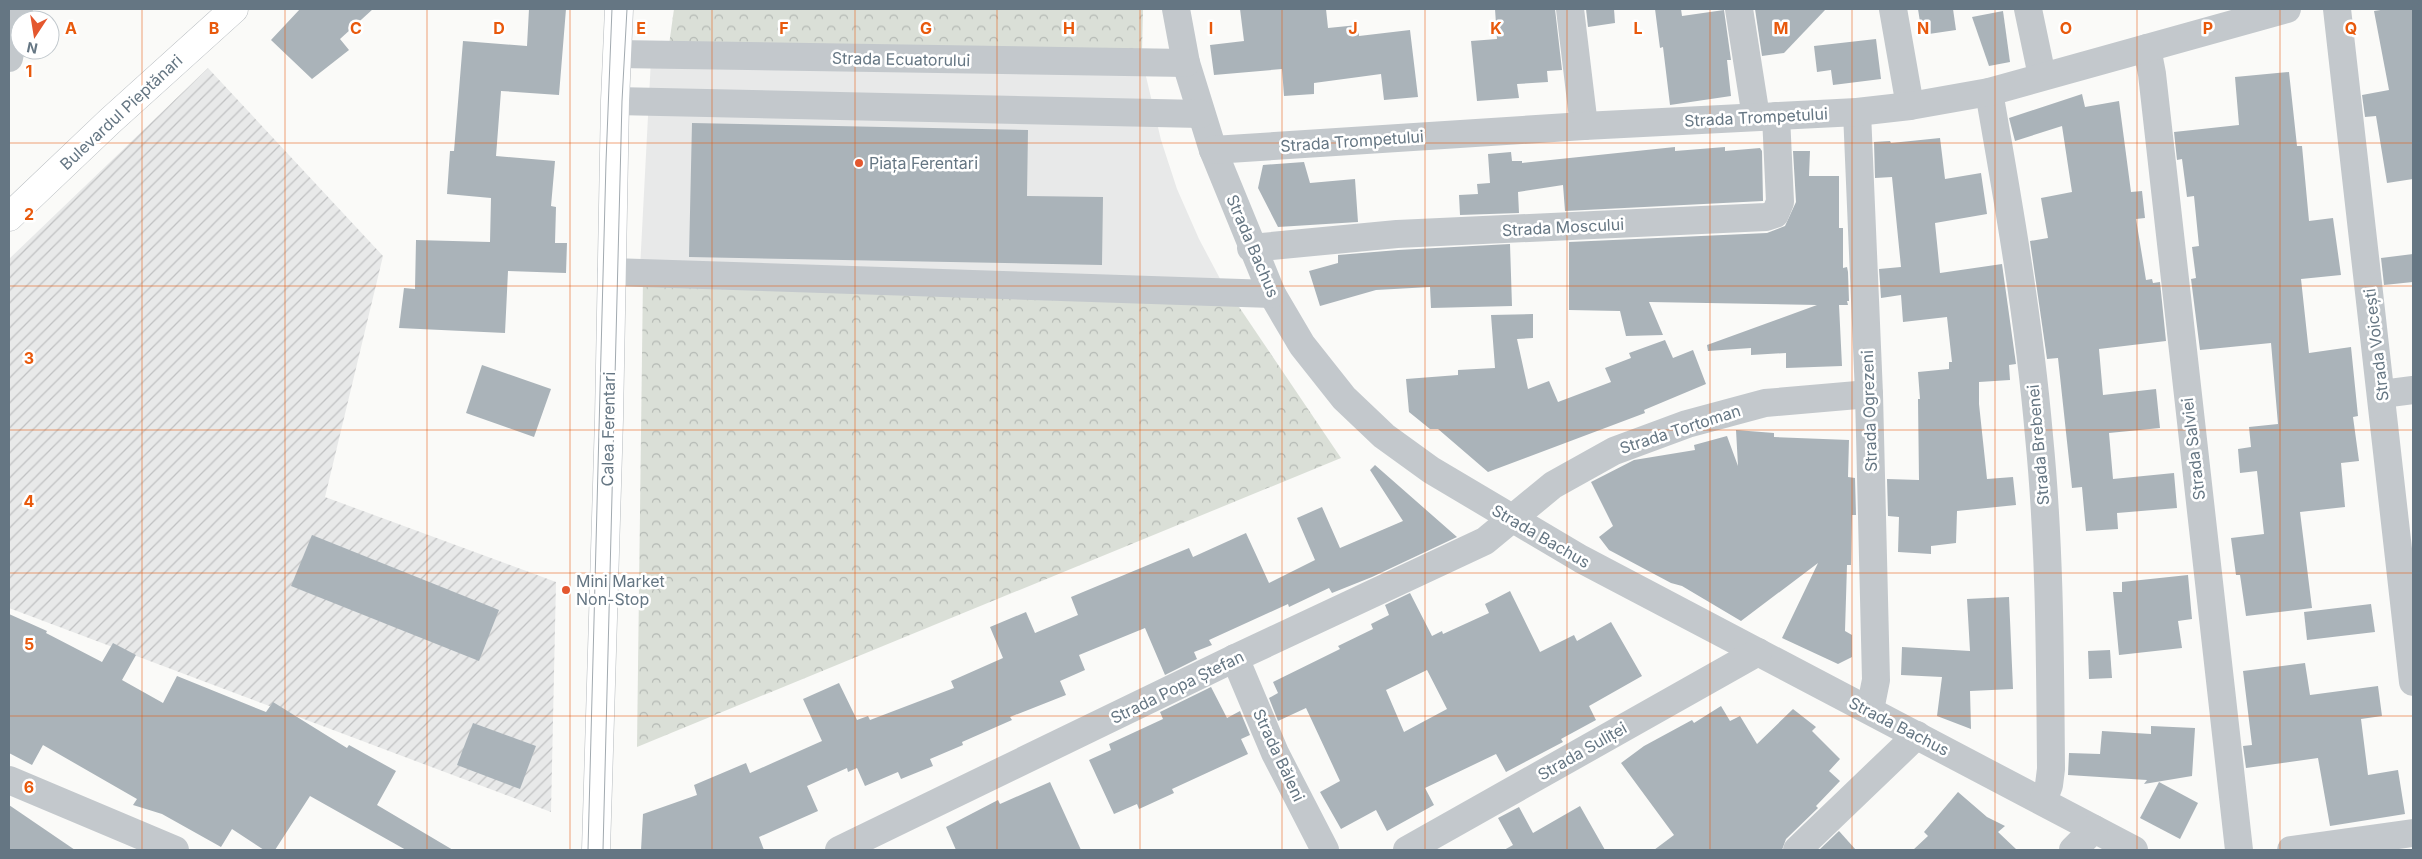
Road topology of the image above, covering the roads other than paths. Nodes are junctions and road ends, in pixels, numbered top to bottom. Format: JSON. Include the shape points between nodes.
{"nodes":[{"id":1,"x":19,"y":9,"type":"edge"},
{"id":2,"x":234,"y":9,"type":"edge"},
{"id":3,"x":619,"y":9,"type":"edge"},
{"id":4,"x":1176,"y":9,"type":"edge"},
{"id":5,"x":1570,"y":9,"type":"edge"},
{"id":6,"x":1739,"y":9,"type":"edge"},
{"id":7,"x":1893,"y":9,"type":"edge"},
{"id":8,"x":2028,"y":9,"type":"edge"},
{"id":9,"x":2287,"y":9,"type":"edge"},
{"id":10,"x":2337,"y":9,"type":"edge"},
{"id":11,"x":2201,"y":20,"type":"edge"},
{"id":12,"x":2147,"y":48,"type":"junction"},
{"id":13,"x":617,"y":54,"type":"junction"},
{"id":14,"x":9,"y":58,"type":"edge"},
{"id":15,"x":1186,"y":63,"type":"junction"},
{"id":16,"x":2042,"y":76,"type":"junction"},
{"id":17,"x":1989,"y":92,"type":"junction"},
{"id":18,"x":615,"y":101,"type":"junction"},
{"id":19,"x":1910,"y":106,"type":"junction"},
{"id":20,"x":1857,"y":112,"type":"junction"},
{"id":21,"x":1201,"y":114,"type":"junction"},
{"id":22,"x":1766,"y":117,"type":"junction"},
{"id":23,"x":1584,"y":126,"type":"junction"},
{"id":24,"x":1213,"y":150,"type":"junction"},
{"id":25,"x":9,"y":217,"type":"edge"},
{"id":26,"x":1252,"y":248,"type":"junction"},
{"id":27,"x":611,"y":272,"type":"junction"},
{"id":28,"x":1272,"y":294,"type":"junction"},
{"id":29,"x":2413,"y":390,"type":"edge"},
{"id":30,"x":1869,"y":394,"type":"junction"},
{"id":31,"x":2382,"y":394,"type":"junction"},
{"id":32,"x":1512,"y":520,"type":"junction"},
{"id":33,"x":1758,"y":652,"type":"junction"},
{"id":34,"x":1235,"y":658,"type":"junction"},
{"id":35,"x":2413,"y":682,"type":"edge"},
{"id":36,"x":1870,"y":710,"type":"junction"},
{"id":37,"x":1917,"y":735,"type":"junction"},
{"id":38,"x":9,"y":780,"type":"edge"},
{"id":39,"x":2043,"y":801,"type":"junction"},
{"id":40,"x":2094,"y":829,"type":"junction"},
{"id":41,"x":2413,"y":834,"type":"edge"},
{"id":42,"x":175,"y":850,"type":"edge"},
{"id":43,"x":596,"y":850,"type":"edge"},
{"id":44,"x":839,"y":850,"type":"edge"},
{"id":45,"x":1325,"y":850,"type":"edge"},
{"id":46,"x":1407,"y":850,"type":"edge"},
{"id":47,"x":1797,"y":850,"type":"edge"},
{"id":48,"x":2074,"y":850,"type":"edge"},
{"id":49,"x":2134,"y":850,"type":"edge"},
{"id":50,"x":2239,"y":850,"type":"edge"},
{"id":51,"x":2291,"y":850,"type":"edge"}],
"edges":[{"from":1,"to":14,"type":"street"},
{"from":2,"to":25,"type":"main road","name":"Bulevardul Pieptănari"},
{"from":3,"to":13,"type":"main road","name":"Calea Ferentari"},
{"from":4,"to":15,"type":"street","name":"Strada Bachus"},
{"from":5,"to":23,"type":"street"},
{"from":6,"to":22,"type":"street","name":"Strada Moscului"},
{"from":7,"to":19,"type":"street"},
{"from":8,"to":16,"type":"street"},
{"from":9,"to":11,"type":"street","name":"Strada Trompetului"},
{"from":10,"to":31,"type":"street","name":"Strada Voicești"},
{"from":11,"to":12,"type":"street","name":"Strada Trompetului"},
{"from":12,"to":16,"type":"street","name":"Strada Trompetului"},
{"from":12,"to":50,"type":"street","name":"Strada Salviei"},
{"from":13,"to":15,"type":"street","name":"Strada Ecuatorului"},
{"from":13,"to":18,"type":"main road","name":"Calea Ferentari"},
{"from":15,"to":21,"type":"street","name":"Strada Bachus"},
{"from":16,"to":17,"type":"street","name":"Strada Trompetului"},
{"from":17,"to":19,"type":"street","name":"Strada Trompetului"},
{"from":17,"to":39,"type":"street","name":"Strada Brebenei","via":[[2013,234],[2040,437],[2049,607],[2052,769]]},
{"from":18,"to":21,"type":"street"},
{"from":18,"to":27,"type":"main road","name":"Calea Ferentari"},
{"from":19,"to":20,"type":"street","name":"Strada Trompetului"},
{"from":20,"to":22,"type":"street","name":"Strada Trompetului"},
{"from":20,"to":30,"type":"street","name":"Strada Ogrezeni"},
{"from":21,"to":24,"type":"street","name":"Strada Bachus"},
{"from":22,"to":23,"type":"street","name":"Strada Trompetului"},
{"from":22,"to":26,"type":"street","name":"Strada Moscului","via":[[1780,202],[1775,214],[1766,217],[1397,234]]},
{"from":23,"to":24,"type":"street","name":"Strada Trompetului"},
{"from":24,"to":26,"type":"street","name":"Strada Bachus"},
{"from":26,"to":28,"type":"street","name":"Strada Bachus"},
{"from":27,"to":28,"type":"street"},
{"from":27,"to":43,"type":"main road","name":"Calea Ferentari"},
{"from":28,"to":32,"type":"street","name":"Strada Bachus","via":[[1302,345],[1344,398],[1384,436],[1431,470]]},
{"from":29,"to":31,"type":"street"},
{"from":30,"to":32,"type":"street","name":"Strada Tortoman","via":[[1765,403],[1650,436],[1579,469],[1553,485]]},
{"from":30,"to":36,"type":"street","name":"Strada Ogrezeni","via":[[1876,680]]},
{"from":31,"to":35,"type":"street","name":"Strada Voicești"},
{"from":32,"to":33,"type":"street","name":"Strada Bachus","via":[[1581,560]]},
{"from":32,"to":34,"type":"street","name":"Strada Popa Ștefan","via":[[1485,541]]},
{"from":33,"to":36,"type":"street","name":"Strada Bachus"},
{"from":33,"to":46,"type":"street","name":"Strada Suliței"},
{"from":34,"to":44,"type":"street","name":"Strada Popa Ștefan"},
{"from":34,"to":45,"type":"street","name":"Strada Băleni","via":[[1275,753]]},
{"from":36,"to":37,"type":"street","name":"Strada Bachus"},
{"from":37,"to":39,"type":"street","name":"Strada Bachus"},
{"from":37,"to":47,"type":"street"},
{"from":38,"to":42,"type":"street"},
{"from":39,"to":40,"type":"street","name":"Strada Bachus"},
{"from":40,"to":48,"type":"street"},
{"from":40,"to":49,"type":"street","name":"Strada Bachus"},
{"from":41,"to":51,"type":"street"}]}
